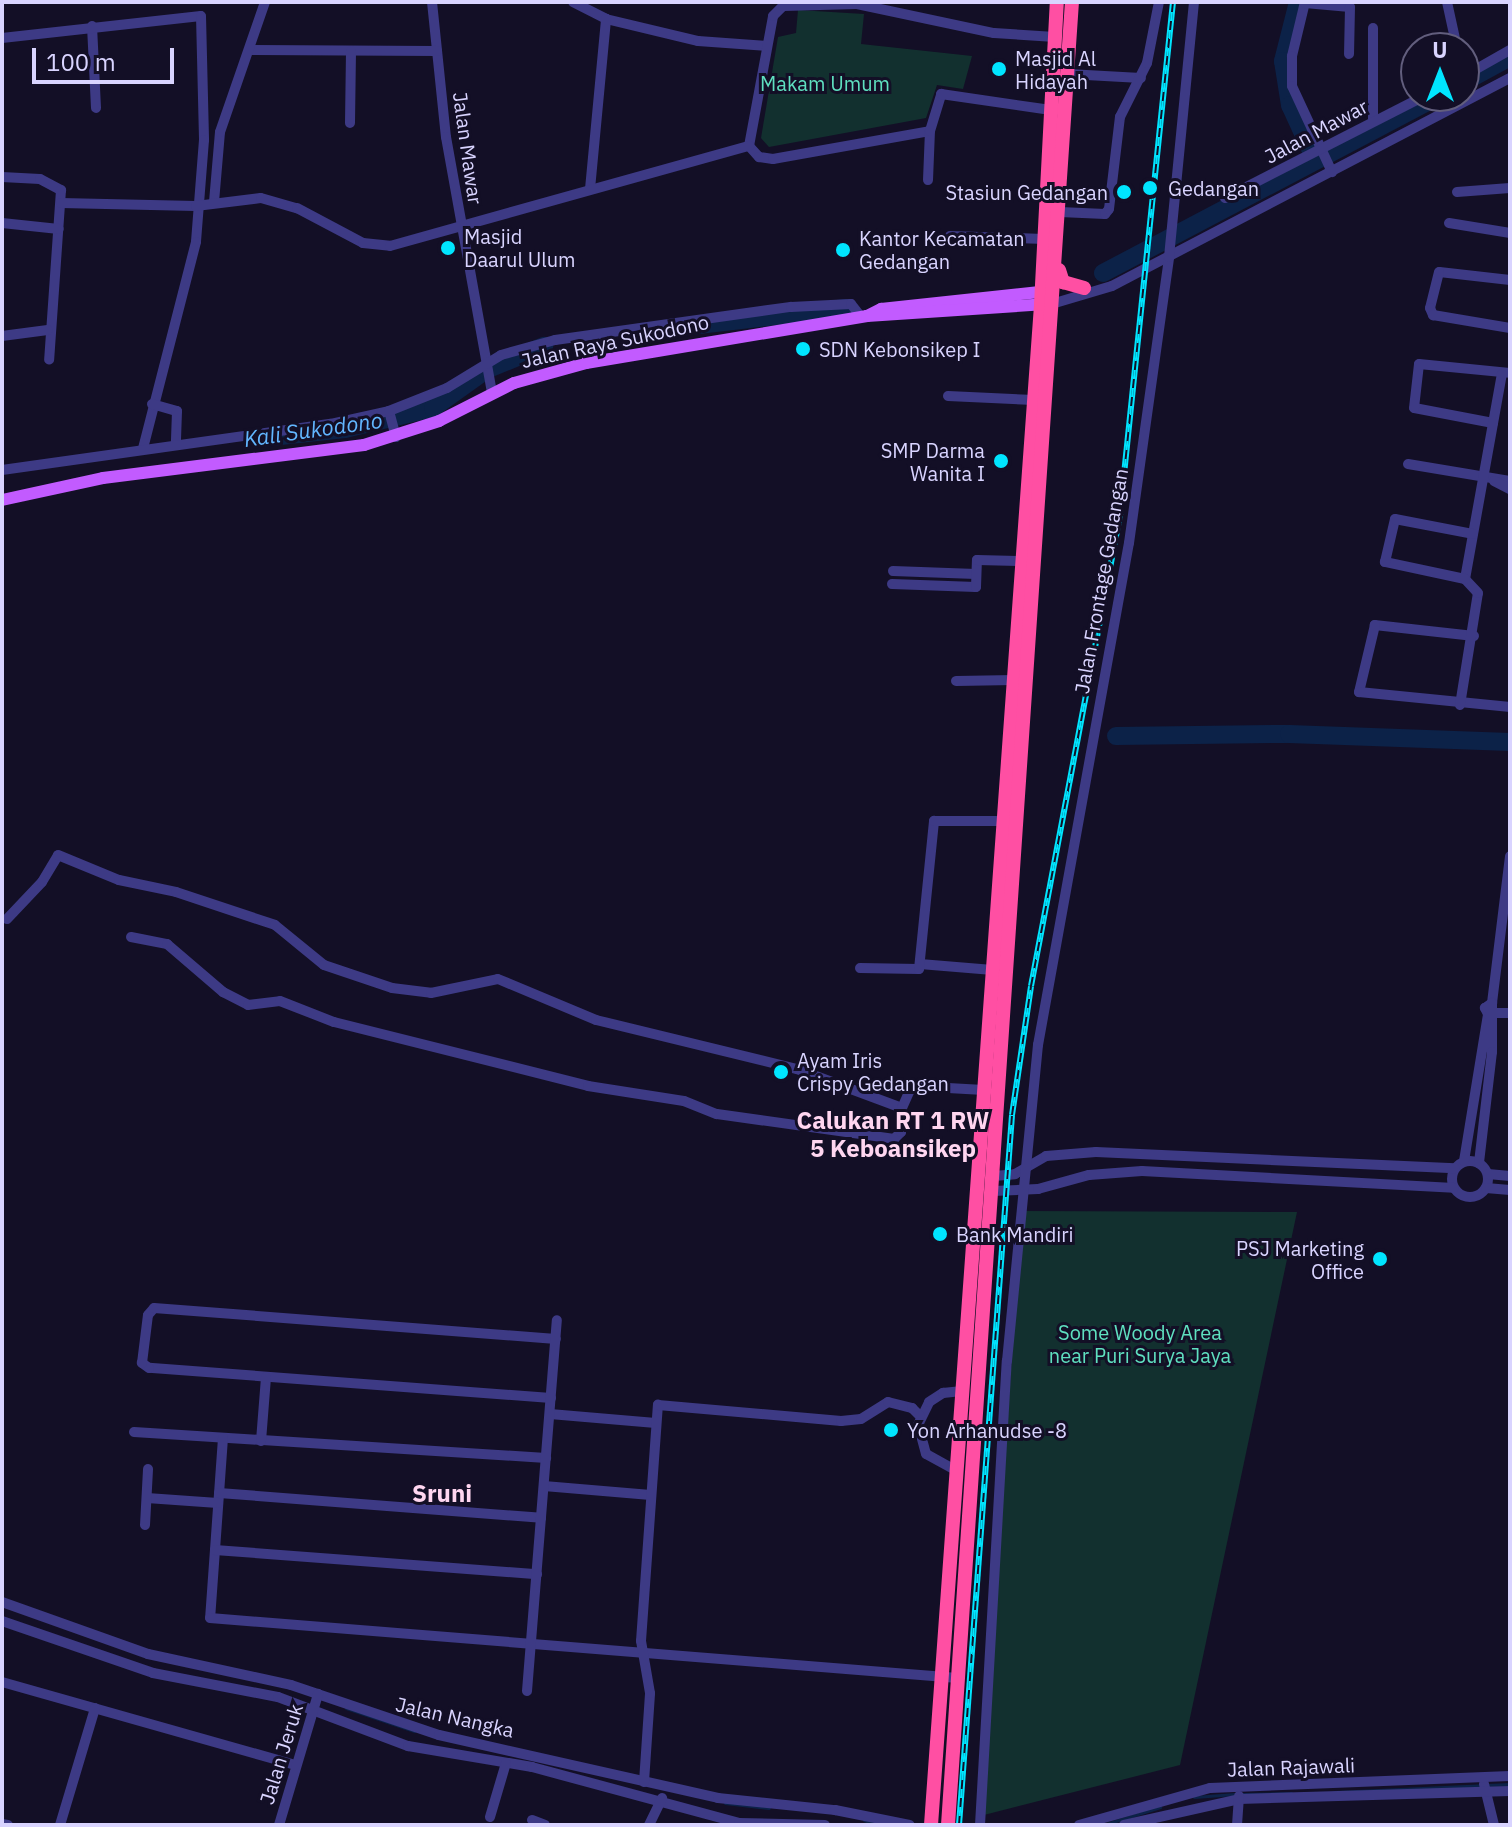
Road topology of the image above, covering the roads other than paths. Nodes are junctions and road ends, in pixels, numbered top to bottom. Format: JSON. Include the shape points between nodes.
{"nodes":[{"id":1,"x":265,"y":2,"type":"edge"},
{"id":2,"x":432,"y":2,"type":"edge"},
{"id":3,"x":573,"y":2,"type":"edge"},
{"id":4,"x":1057,"y":2,"type":"edge"},
{"id":5,"x":1072,"y":2,"type":"edge"},
{"id":6,"x":1159,"y":2,"type":"edge"},
{"id":7,"x":1194,"y":2,"type":"edge"},
{"id":8,"x":1305,"y":2,"type":"edge"},
{"id":9,"x":1447,"y":2,"type":"edge"},
{"id":10,"x":606,"y":19,"type":"junction"},
{"id":11,"x":92,"y":26,"type":"junction"},
{"id":12,"x":1373,"y":28,"type":"dead end"},
{"id":13,"x":1454,"y":32,"type":"edge"},
{"id":14,"x":1055,"y":37,"type":"junction"},
{"id":15,"x":2,"y":38,"type":"edge"},
{"id":16,"x":767,"y":46,"type":"junction"},
{"id":17,"x":250,"y":50,"type":"junction"},
{"id":18,"x":1510,"y":50,"type":"edge"},
{"id":19,"x":351,"y":51,"type":"junction"},
{"id":20,"x":437,"y":51,"type":"junction"},
{"id":21,"x":1349,"y":54,"type":"dead end"},
{"id":22,"x":1480,"y":68,"type":"edge"},
{"id":23,"x":1068,"y":74,"type":"junction"},
{"id":24,"x":1141,"y":78,"type":"junction"},
{"id":25,"x":1510,"y":78,"type":"edge"},
{"id":26,"x":1480,"y":93,"type":"edge"},
{"id":27,"x":96,"y":108,"type":"dead end"},
{"id":28,"x":1400,"y":108,"type":"edge"},
{"id":29,"x":1051,"y":110,"type":"junction"},
{"id":30,"x":1442,"y":112,"type":"edge"},
{"id":31,"x":1373,"y":121,"type":"junction"},
{"id":32,"x":350,"y":123,"type":"dead end"},
{"id":33,"x":930,"y":131,"type":"junction"},
{"id":34,"x":749,"y":146,"type":"junction"},
{"id":35,"x":1321,"y":152,"type":"junction"},
{"id":36,"x":1331,"y":170,"type":"junction"},
{"id":37,"x":2,"y":177,"type":"edge"},
{"id":38,"x":928,"y":180,"type":"dead end"},
{"id":39,"x":1510,"y":188,"type":"edge"},
{"id":40,"x":590,"y":189,"type":"junction"},
{"id":41,"x":1457,"y":192,"type":"dead end"},
{"id":42,"x":1225,"y":198,"type":"dead end"},
{"id":43,"x":61,"y":203,"type":"junction"},
{"id":44,"x":203,"y":204,"type":"junction"},
{"id":45,"x":1060,"y":212,"type":"junction"},
{"id":46,"x":2,"y":223,"type":"edge"},
{"id":47,"x":1449,"y":223,"type":"dead end"},
{"id":48,"x":59,"y":229,"type":"junction"},
{"id":49,"x":461,"y":230,"type":"junction"},
{"id":50,"x":1510,"y":233,"type":"edge"},
{"id":51,"x":950,"y":236,"type":"dead end"},
{"id":52,"x":1044,"y":239,"type":"junction"},
{"id":53,"x":1058,"y":257,"type":"junction"},
{"id":54,"x":1169,"y":257,"type":"junction"},
{"id":55,"x":1510,"y":280,"type":"edge"},
{"id":56,"x":1112,"y":286,"type":"junction"},
{"id":57,"x":1084,"y":288,"type":"junction"},
{"id":58,"x":1048,"y":297,"type":"junction"},
{"id":59,"x":864,"y":317,"type":"junction"},
{"id":60,"x":1510,"y":328,"type":"edge"},
{"id":61,"x":48,"y":330,"type":"junction"},
{"id":62,"x":2,"y":336,"type":"edge"},
{"id":63,"x":49,"y":360,"type":"dead end"},
{"id":64,"x":486,"y":364,"type":"junction"},
{"id":65,"x":1506,"y":374,"type":"edge"},
{"id":66,"x":491,"y":388,"type":"junction"},
{"id":67,"x":948,"y":396,"type":"dead end"},
{"id":68,"x":1034,"y":400,"type":"junction"},
{"id":69,"x":152,"y":404,"type":"junction"},
{"id":70,"x":390,"y":412,"type":"junction"},
{"id":71,"x":1493,"y":423,"type":"junction"},
{"id":72,"x":396,"y":434,"type":"junction"},
{"id":73,"x":176,"y":443,"type":"junction"},
{"id":74,"x":143,"y":448,"type":"junction"},
{"id":75,"x":1408,"y":464,"type":"dead end"},
{"id":76,"x":2,"y":470,"type":"edge"},
{"id":77,"x":1489,"y":480,"type":"junction"},
{"id":78,"x":1510,"y":481,"type":"edge"},
{"id":79,"x":1510,"y":489,"type":"edge"},
{"id":80,"x":2,"y":500,"type":"edge"},
{"id":81,"x":1473,"y":534,"type":"junction"},
{"id":82,"x":1022,"y":561,"type":"junction"},
{"id":83,"x":893,"y":571,"type":"dead end"},
{"id":84,"x":976,"y":574,"type":"junction"},
{"id":85,"x":1465,"y":579,"type":"junction"},
{"id":86,"x":892,"y":584,"type":"dead end"},
{"id":87,"x":1474,"y":636,"type":"junction"},
{"id":88,"x":1014,"y":680,"type":"junction"},
{"id":89,"x":956,"y":681,"type":"dead end"},
{"id":90,"x":1460,"y":705,"type":"junction"},
{"id":91,"x":1510,"y":707,"type":"edge"},
{"id":92,"x":1003,"y":821,"type":"junction"},
{"id":93,"x":1510,"y":856,"type":"edge"},
{"id":94,"x":7,"y":919,"type":"dead end"},
{"id":95,"x":131,"y":937,"type":"dead end"},
{"id":96,"x":920,"y":964,"type":"junction"},
{"id":97,"x":860,"y":968,"type":"dead end"},
{"id":98,"x":993,"y":970,"type":"junction"},
{"id":99,"x":1491,"y":1010,"type":"junction"},
{"id":100,"x":1510,"y":1013,"type":"edge"},
{"id":101,"x":984,"y":1090,"type":"junction"},
{"id":102,"x":902,"y":1108,"type":"junction"},
{"id":103,"x":1479,"y":1163,"type":"junction"},
{"id":104,"x":1029,"y":1165,"type":"junction"},
{"id":105,"x":1460,"y":1165,"type":"junction"},
{"id":106,"x":1488,"y":1174,"type":"junction"},
{"id":107,"x":978,"y":1176,"type":"junction"},
{"id":108,"x":994,"y":1176,"type":"junction"},
{"id":109,"x":1510,"y":1176,"type":"edge"},
{"id":110,"x":1454,"y":1188,"type":"junction"},
{"id":111,"x":1486,"y":1188,"type":"junction"},
{"id":112,"x":1025,"y":1190,"type":"junction"},
{"id":113,"x":1510,"y":1190,"type":"edge"},
{"id":114,"x":977,"y":1191,"type":"junction"},
{"id":115,"x":993,"y":1191,"type":"junction"},
{"id":116,"x":557,"y":1320,"type":"dead end"},
{"id":117,"x":556,"y":1339,"type":"junction"},
{"id":118,"x":266,"y":1377,"type":"junction"},
{"id":119,"x":962,"y":1391,"type":"junction"},
{"id":120,"x":551,"y":1398,"type":"junction"},
{"id":121,"x":550,"y":1414,"type":"junction"},
{"id":122,"x":920,"y":1416,"type":"junction"},
{"id":123,"x":656,"y":1423,"type":"junction"},
{"id":124,"x":134,"y":1432,"type":"dead end"},
{"id":125,"x":223,"y":1438,"type":"junction"},
{"id":126,"x":261,"y":1441,"type":"junction"},
{"id":127,"x":546,"y":1458,"type":"junction"},
{"id":128,"x":148,"y":1469,"type":"dead end"},
{"id":129,"x":957,"y":1471,"type":"junction"},
{"id":130,"x":544,"y":1486,"type":"junction"},
{"id":131,"x":651,"y":1495,"type":"junction"},
{"id":132,"x":147,"y":1498,"type":"junction"},
{"id":133,"x":219,"y":1498,"type":"junction"},
{"id":134,"x":541,"y":1518,"type":"junction"},
{"id":135,"x":145,"y":1525,"type":"dead end"},
{"id":136,"x":215,"y":1550,"type":"junction"},
{"id":137,"x":537,"y":1574,"type":"junction"},
{"id":138,"x":2,"y":1602,"type":"edge"},
{"id":139,"x":2,"y":1621,"type":"edge"},
{"id":140,"x":92,"y":1634,"type":"junction"},
{"id":141,"x":531,"y":1642,"type":"junction"},
{"id":142,"x":85,"y":1650,"type":"junction"},
{"id":143,"x":647,"y":1656,"type":"junction"},
{"id":144,"x":208,"y":1669,"type":"junction"},
{"id":145,"x":223,"y":1671,"type":"junction"},
{"id":146,"x":942,"y":1677,"type":"junction"},
{"id":147,"x":958,"y":1678,"type":"junction"},
{"id":148,"x":2,"y":1682,"type":"edge"},
{"id":149,"x":205,"y":1684,"type":"junction"},
{"id":150,"x":221,"y":1687,"type":"junction"},
{"id":151,"x":527,"y":1691,"type":"dead end"},
{"id":152,"x":318,"y":1695,"type":"junction"},
{"id":153,"x":95,"y":1708,"type":"junction"},
{"id":154,"x":314,"y":1709,"type":"junction"},
{"id":155,"x":391,"y":1722,"type":"junction"},
{"id":156,"x":383,"y":1736,"type":"junction"},
{"id":157,"x":506,"y":1763,"type":"junction"},
{"id":158,"x":295,"y":1765,"type":"junction"},
{"id":159,"x":1510,"y":1776,"type":"edge"},
{"id":160,"x":644,"y":1782,"type":"junction"},
{"id":161,"x":1484,"y":1784,"type":"junction"},
{"id":162,"x":1510,"y":1791,"type":"edge"},
{"id":163,"x":1239,"y":1792,"type":"junction"},
{"id":164,"x":663,"y":1794,"type":"junction"},
{"id":165,"x":490,"y":1817,"type":"dead end"},
{"id":166,"x":853,"y":1818,"type":"edge"},
{"id":167,"x":532,"y":1820,"type":"dead end"},
{"id":168,"x":60,"y":1825,"type":"edge"},
{"id":169,"x":279,"y":1825,"type":"edge"},
{"id":170,"x":545,"y":1825,"type":"edge"},
{"id":171,"x":649,"y":1825,"type":"edge"},
{"id":172,"x":825,"y":1825,"type":"edge"},
{"id":173,"x":910,"y":1825,"type":"edge"},
{"id":174,"x":931,"y":1825,"type":"edge"},
{"id":175,"x":948,"y":1825,"type":"edge"},
{"id":176,"x":980,"y":1825,"type":"edge"},
{"id":177,"x":1079,"y":1825,"type":"edge"},
{"id":178,"x":1124,"y":1825,"type":"edge"},
{"id":179,"x":1237,"y":1825,"type":"edge"},
{"id":180,"x":1494,"y":1825,"type":"edge"}],
"edges":[{"from":1,"to":17,"type":"street"},
{"from":2,"to":20,"type":"street","name":"Jalan Mawar"},
{"from":3,"to":10,"type":"street"},
{"from":4,"to":14,"type":"highway"},
{"from":5,"to":23,"type":"highway"},
{"from":6,"to":24,"type":"street"},
{"from":7,"to":54,"type":"street","name":"Jalan Frontage Gedangan"},
{"from":8,"to":21,"type":"street","via":[[1350,7]]},
{"from":8,"to":35,"type":"street","via":[[1290,70],[1298,105]]},
{"from":9,"to":13,"type":"street"},
{"from":10,"to":16,"type":"street","via":[[698,41]]},
{"from":10,"to":40,"type":"street"},
{"from":11,"to":15,"type":"street"},
{"from":11,"to":27,"type":"street"},
{"from":11,"to":44,"type":"street","via":[[201,16]]},
{"from":12,"to":31,"type":"street"},
{"from":14,"to":16,"type":"street","via":[[983,31],[857,4],[812,3],[777,10]]},
{"from":14,"to":29,"type":"highway"},
{"from":16,"to":34,"type":"street"},
{"from":17,"to":19,"type":"street"},
{"from":17,"to":44,"type":"street","via":[[220,132]]},
{"from":18,"to":22,"type":"street"},
{"from":19,"to":20,"type":"street"},
{"from":19,"to":32,"type":"street"},
{"from":20,"to":49,"type":"street","name":"Jalan Mawar"},
{"from":23,"to":24,"type":"street"},
{"from":23,"to":45,"type":"highway"},
{"from":24,"to":45,"type":"street","via":[[1120,117],[1107,212]]},
{"from":25,"to":26,"type":"street"},
{"from":28,"to":31,"type":"street","name":"Jalan Mawar"},
{"from":29,"to":33,"type":"street","via":[[941,94]]},
{"from":29,"to":52,"type":"highway"},
{"from":30,"to":36,"type":"street"},
{"from":31,"to":35,"type":"street","name":"Jalan Mawar"},
{"from":33,"to":34,"type":"street","via":[[773,159],[759,157]]},
{"from":33,"to":38,"type":"street"},
{"from":34,"to":40,"type":"street"},
{"from":35,"to":36,"type":"street"},
{"from":35,"to":42,"type":"street","name":"Jalan Mawar"},
{"from":36,"to":54,"type":"street"},
{"from":37,"to":43,"type":"street","via":[[53,183],[61,190]]},
{"from":39,"to":41,"type":"street"},
{"from":40,"to":49,"type":"street"},
{"from":43,"to":44,"type":"street"},
{"from":43,"to":48,"type":"street"},
{"from":44,"to":49,"type":"street","via":[[261,198],[280,202],[378,246]]},
{"from":44,"to":69,"type":"street"},
{"from":45,"to":53,"type":"highway"},
{"from":46,"to":48,"type":"street"},
{"from":47,"to":50,"type":"street"},
{"from":48,"to":61,"type":"street","via":[[54,316]]},
{"from":49,"to":64,"type":"street","name":"Jalan Mawar"},
{"from":51,"to":52,"type":"street"},
{"from":52,"to":58,"type":"highway"},
{"from":53,"to":57,"type":"highway","via":[[1063,282]]},
{"from":53,"to":58,"type":"highway"},
{"from":54,"to":56,"type":"street"},
{"from":54,"to":104,"type":"street","name":"Jalan Frontage Gedangan","via":[[1129,543],[1038,1045]]},
{"from":55,"to":60,"type":"street","via":[[1442,271],[1436,274],[1432,297],[1433,315]]},
{"from":56,"to":57,"type":"street"},
{"from":56,"to":58,"type":"street"},
{"from":57,"to":58,"type":"street"},
{"from":58,"to":59,"type":"main road","name":"Jalan Raya Sukodono","via":[[881,309]]},
{"from":58,"to":68,"type":"highway"},
{"from":58,"to":108,"type":"highway"},
{"from":59,"to":64,"type":"street","via":[[851,304],[739,313],[555,340]]},
{"from":59,"to":66,"type":"main road","name":"Jalan Raya Sukodono","via":[[586,363]]},
{"from":61,"to":62,"type":"street"},
{"from":61,"to":63,"type":"street"},
{"from":64,"to":66,"type":"street","name":"Jalan Mawar"},
{"from":64,"to":70,"type":"street","via":[[425,400]]},
{"from":65,"to":71,"type":"street"},
{"from":65,"to":71,"type":"street","via":[[1423,361],[1414,408]]},
{"from":66,"to":72,"type":"main road","name":"Jalan Raya Sukodono","via":[[439,421]]},
{"from":67,"to":68,"type":"street"},
{"from":68,"to":82,"type":"highway"},
{"from":69,"to":73,"type":"street","via":[[177,411]]},
{"from":69,"to":74,"type":"street"},
{"from":70,"to":72,"type":"street"},
{"from":70,"to":73,"type":"street"},
{"from":71,"to":77,"type":"street"},
{"from":72,"to":80,"type":"main road","name":"Jalan Raya Sukodono","via":[[334,451],[103,478]]},
{"from":73,"to":74,"type":"street"},
{"from":74,"to":76,"type":"street"},
{"from":75,"to":77,"type":"street"},
{"from":77,"to":78,"type":"street"},
{"from":77,"to":79,"type":"street"},
{"from":77,"to":81,"type":"street"},
{"from":81,"to":85,"type":"street"},
{"from":81,"to":85,"type":"street","via":[[1395,519],[1390,524],[1387,566]]},
{"from":82,"to":84,"type":"street","via":[[977,560]]},
{"from":82,"to":88,"type":"highway"},
{"from":83,"to":84,"type":"street"},
{"from":84,"to":86,"type":"street","via":[[976,587]]},
{"from":85,"to":87,"type":"street","via":[[1478,593]]},
{"from":87,"to":90,"type":"street"},
{"from":87,"to":90,"type":"street","via":[[1375,625],[1358,689],[1368,697]]},
{"from":88,"to":89,"type":"street"},
{"from":88,"to":92,"type":"highway"},
{"from":90,"to":91,"type":"street"},
{"from":92,"to":96,"type":"street","via":[[934,821]]},
{"from":92,"to":98,"type":"highway"},
{"from":93,"to":99,"type":"street"},
{"from":94,"to":102,"type":"street","via":[[42,882],[58,855],[119,880],[176,892],[275,925],[324,965],[392,988],[431,993],[498,979],[596,1020],[797,1069]]},
{"from":95,"to":102,"type":"street","via":[[167,944],[223,992],[248,1005],[280,1001],[334,1022],[588,1086],[873,1140],[894,1139],[901,1132]]},
{"from":96,"to":97,"type":"street","via":[[914,971]]},
{"from":96,"to":98,"type":"street"},
{"from":98,"to":101,"type":"highway"},
{"from":99,"to":100,"type":"street"},
{"from":99,"to":103,"type":"street"},
{"from":99,"to":105,"type":"street"},
{"from":101,"to":102,"type":"street","via":[[912,1086]]},
{"from":101,"to":107,"type":"highway"},
{"from":103,"to":105,"type":"street"},
{"from":103,"to":106,"type":"street"},
{"from":104,"to":105,"type":"street","via":[[1046,1156],[1096,1152]]},
{"from":104,"to":108,"type":"street","via":[[1015,1174]]},
{"from":104,"to":112,"type":"street","name":"Jalan Frontage Gedangan"},
{"from":105,"to":110,"type":"street"},
{"from":106,"to":109,"type":"street"},
{"from":106,"to":111,"type":"street"},
{"from":107,"to":108,"type":"highway"},
{"from":107,"to":114,"type":"highway"},
{"from":108,"to":115,"type":"highway"},
{"from":110,"to":111,"type":"street","via":[[1467,1197]]},
{"from":110,"to":112,"type":"street","via":[[1142,1171],[1089,1175]]},
{"from":111,"to":113,"type":"street"},
{"from":112,"to":115,"type":"street"},
{"from":112,"to":176,"type":"street","name":"Jalan Frontage Gedangan","via":[[1007,1361]]},
{"from":114,"to":115,"type":"highway"},
{"from":114,"to":119,"type":"highway"},
{"from":115,"to":147,"type":"highway"},
{"from":116,"to":117,"type":"street"},
{"from":117,"to":118,"type":"street","via":[[149,1311],[143,1366]]},
{"from":117,"to":120,"type":"street"},
{"from":118,"to":120,"type":"street"},
{"from":118,"to":126,"type":"street"},
{"from":119,"to":122,"type":"street","via":[[943,1393]]},
{"from":119,"to":129,"type":"highway"},
{"from":120,"to":121,"type":"street"},
{"from":121,"to":123,"type":"street"},
{"from":121,"to":127,"type":"street"},
{"from":122,"to":123,"type":"street","via":[[912,1408],[888,1402],[861,1419],[841,1421],[658,1405]]},
{"from":122,"to":129,"type":"street","via":[[918,1436],[926,1454]]},
{"from":123,"to":131,"type":"street"},
{"from":124,"to":125,"type":"street"},
{"from":125,"to":126,"type":"street"},
{"from":125,"to":133,"type":"street"},
{"from":126,"to":127,"type":"street"},
{"from":127,"to":130,"type":"street"},
{"from":128,"to":132,"type":"street"},
{"from":129,"to":146,"type":"highway"},
{"from":130,"to":131,"type":"street"},
{"from":130,"to":134,"type":"street"},
{"from":131,"to":143,"type":"street","via":[[641,1641]]},
{"from":132,"to":133,"type":"street"},
{"from":132,"to":135,"type":"street"},
{"from":133,"to":134,"type":"street"},
{"from":133,"to":136,"type":"street"},
{"from":134,"to":137,"type":"street"},
{"from":136,"to":137,"type":"street"},
{"from":136,"to":141,"type":"street","via":[[210,1618]]},
{"from":137,"to":141,"type":"street"},
{"from":138,"to":140,"type":"street","name":"Jalan Nangka"},
{"from":139,"to":142,"type":"street"},
{"from":140,"to":142,"type":"street"},
{"from":140,"to":144,"type":"street","name":"Jalan Nangka"},
{"from":141,"to":143,"type":"street"},
{"from":141,"to":151,"type":"street"},
{"from":142,"to":149,"type":"street"},
{"from":143,"to":146,"type":"street"},
{"from":143,"to":160,"type":"street"},
{"from":144,"to":145,"type":"street","name":"Jalan Nangka"},
{"from":144,"to":149,"type":"street"},
{"from":145,"to":150,"type":"street"},
{"from":145,"to":152,"type":"street","name":"Jalan Nangka"},
{"from":146,"to":147,"type":"street"},
{"from":146,"to":174,"type":"highway"},
{"from":147,"to":175,"type":"highway"},
{"from":148,"to":153,"type":"street"},
{"from":149,"to":150,"type":"street"},
{"from":150,"to":154,"type":"street"},
{"from":152,"to":154,"type":"street","name":"Jalan Jeruk"},
{"from":152,"to":155,"type":"street","name":"Jalan Nangka"},
{"from":153,"to":158,"type":"street"},
{"from":153,"to":168,"type":"street"},
{"from":154,"to":156,"type":"street"},
{"from":154,"to":158,"type":"street","name":"Jalan Jeruk"},
{"from":155,"to":156,"type":"street"},
{"from":155,"to":160,"type":"street","name":"Jalan Nangka"},
{"from":156,"to":157,"type":"street"},
{"from":157,"to":164,"type":"street"},
{"from":157,"to":165,"type":"street"},
{"from":158,"to":169,"type":"street","name":"Jalan Jeruk"},
{"from":159,"to":161,"type":"street","name":"Jalan Rajawali"},
{"from":160,"to":164,"type":"street","name":"Jalan Nangka"},
{"from":161,"to":162,"type":"street"},
{"from":161,"to":163,"type":"street","name":"Jalan Rajawali"},
{"from":161,"to":180,"type":"street"},
{"from":163,"to":177,"type":"street","name":"Jalan Rajawali","via":[[1174,1795]]},
{"from":163,"to":178,"type":"street"},
{"from":163,"to":179,"type":"street"},
{"from":164,"to":166,"type":"street","name":"Jalan Nangka"},
{"from":164,"to":171,"type":"street"},
{"from":164,"to":172,"type":"street","via":[[739,1823]]},
{"from":166,"to":173,"type":"street","name":"Jalan Nangka"},
{"from":167,"to":170,"type":"street"}]}
